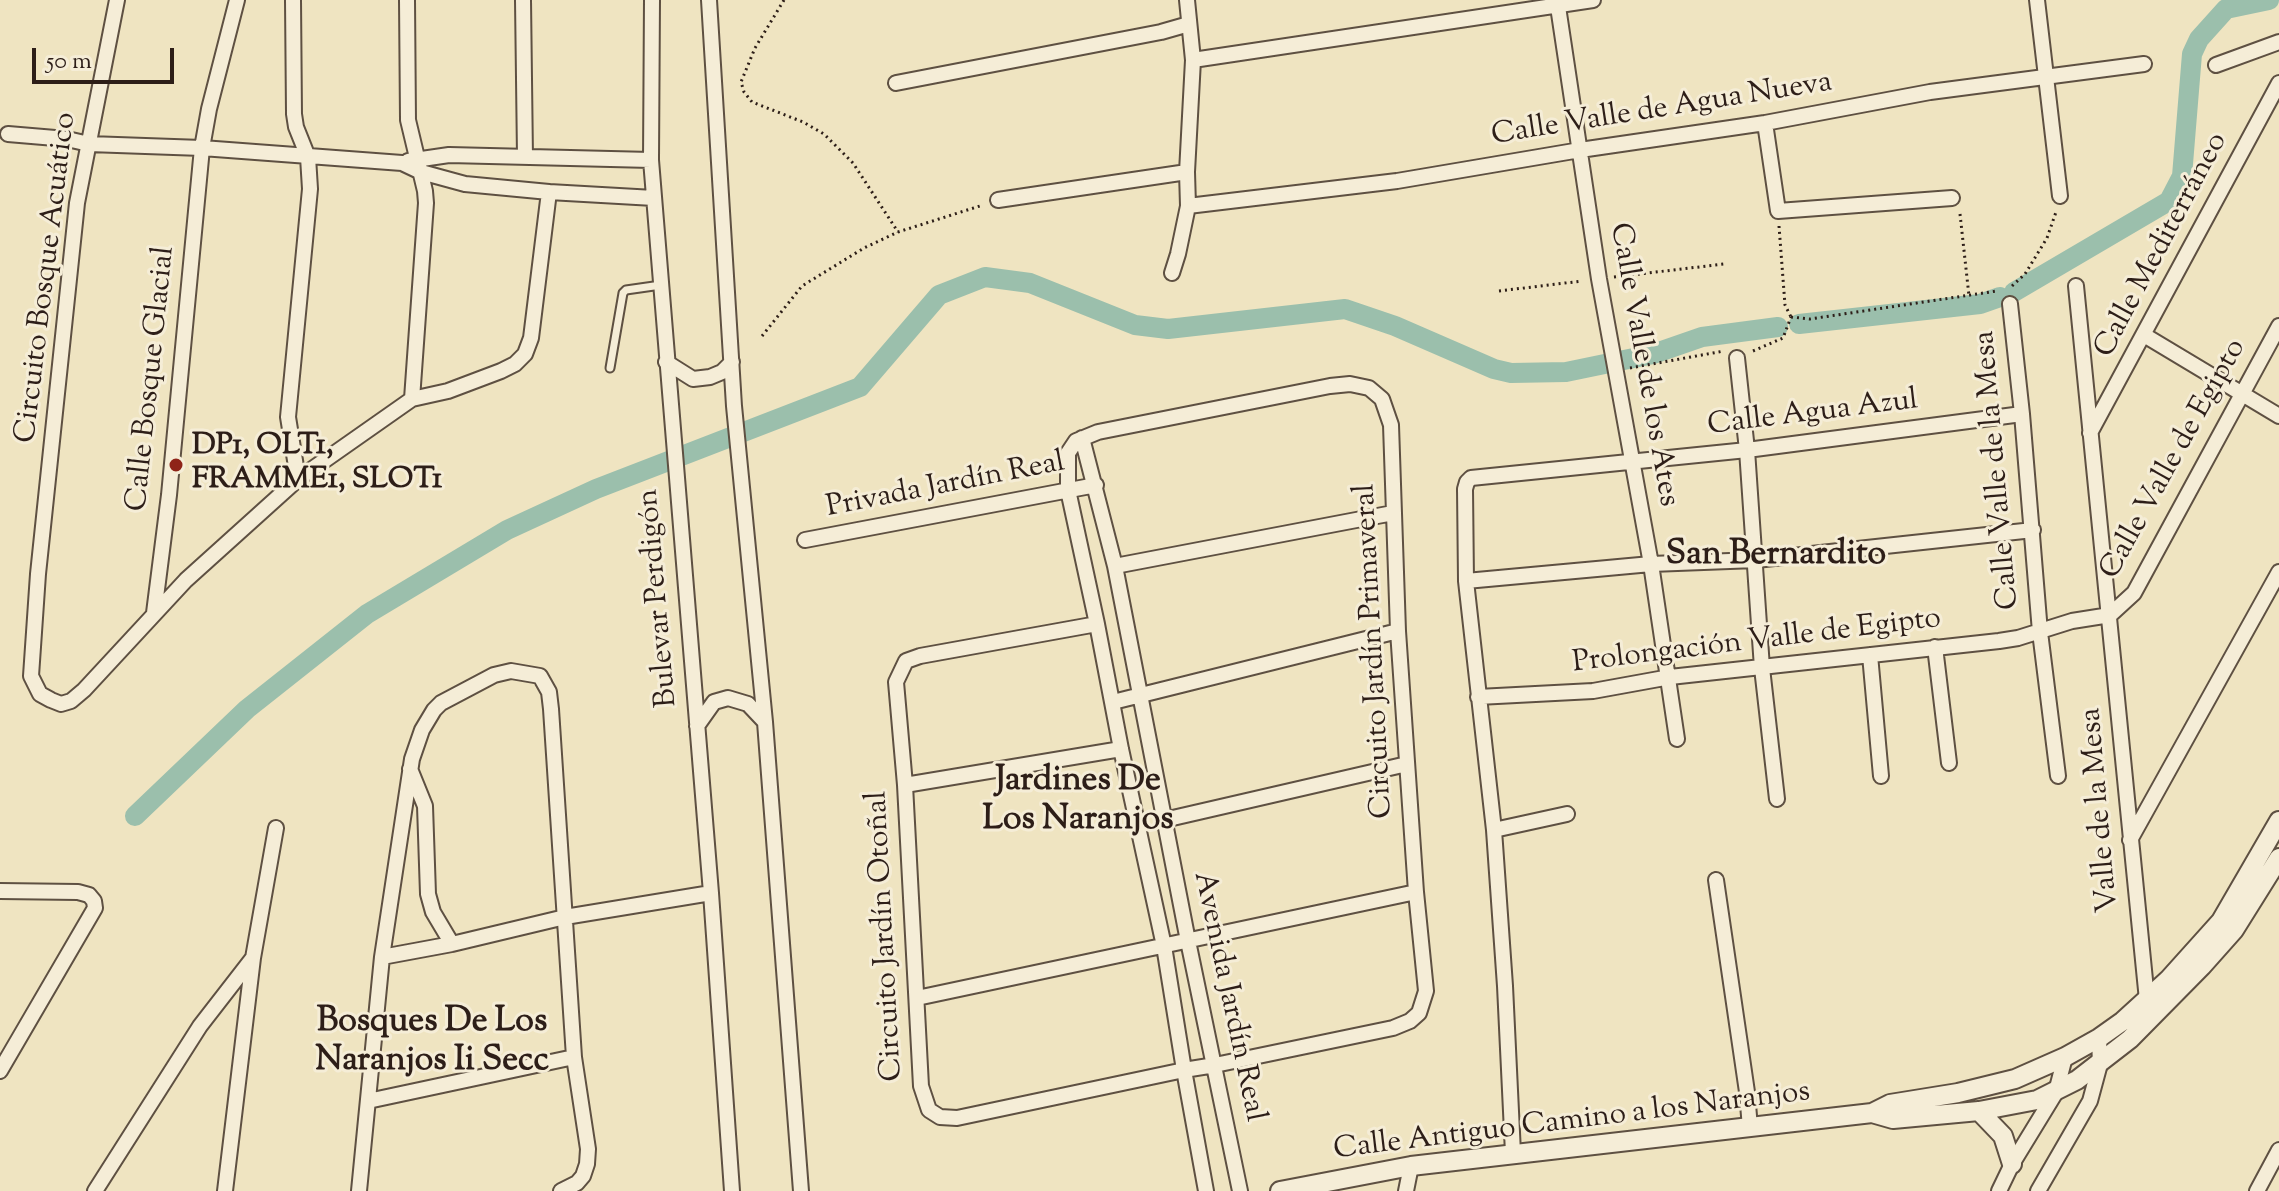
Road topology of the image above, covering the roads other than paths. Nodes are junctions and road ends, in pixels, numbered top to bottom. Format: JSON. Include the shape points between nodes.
{"nodes":[{"id":1,"x":117,"y":0,"type":"edge"},
{"id":2,"x":237,"y":0,"type":"edge"},
{"id":3,"x":293,"y":0,"type":"edge"},
{"id":4,"x":407,"y":0,"type":"edge"},
{"id":5,"x":523,"y":0,"type":"edge"},
{"id":6,"x":652,"y":0,"type":"edge"},
{"id":7,"x":709,"y":0,"type":"edge"},
{"id":8,"x":1187,"y":0,"type":"edge"},
{"id":9,"x":1593,"y":0,"type":"edge"},
{"id":10,"x":2037,"y":0,"type":"edge"},
{"id":11,"x":1557,"y":2,"type":"edge"},
{"id":12,"x":1189,"y":24,"type":"junction"},
{"id":13,"x":2279,"y":42,"type":"edge"},
{"id":14,"x":1193,"y":60,"type":"junction"},
{"id":15,"x":2144,"y":64,"type":"dead end"},
{"id":16,"x":2216,"y":65,"type":"dead end"},
{"id":17,"x":2047,"y":76,"type":"junction"},
{"id":18,"x":896,"y":83,"type":"dead end"},
{"id":19,"x":2279,"y":83,"type":"edge"},
{"id":20,"x":1765,"y":123,"type":"junction"},
{"id":21,"x":8,"y":134,"type":"dead end"},
{"id":22,"x":89,"y":144,"type":"junction"},
{"id":23,"x":202,"y":148,"type":"junction"},
{"id":24,"x":1580,"y":150,"type":"junction"},
{"id":25,"x":308,"y":157,"type":"junction"},
{"id":26,"x":525,"y":157,"type":"junction"},
{"id":27,"x":651,"y":160,"type":"junction"},
{"id":28,"x":419,"y":165,"type":"junction"},
{"id":29,"x":1187,"y":172,"type":"junction"},
{"id":30,"x":549,"y":192,"type":"junction"},
{"id":31,"x":2060,"y":196,"type":"road end"},
{"id":32,"x":654,"y":198,"type":"junction"},
{"id":33,"x":1952,"y":198,"type":"road end"},
{"id":34,"x":998,"y":200,"type":"road end"},
{"id":35,"x":1188,"y":206,"type":"junction"},
{"id":36,"x":1172,"y":273,"type":"dead end"},
{"id":37,"x":661,"y":285,"type":"junction"},
{"id":38,"x":2076,"y":286,"type":"dead end"},
{"id":39,"x":2010,"y":304,"type":"dead end"},
{"id":40,"x":2279,"y":326,"type":"edge"},
{"id":41,"x":2144,"y":335,"type":"junction"},
{"id":42,"x":1737,"y":358,"type":"road end"},
{"id":43,"x":666,"y":362,"type":"junction"},
{"id":44,"x":732,"y":362,"type":"junction"},
{"id":45,"x":610,"y":368,"type":"dead end"},
{"id":46,"x":2242,"y":394,"type":"junction"},
{"id":47,"x":412,"y":399,"type":"junction"},
{"id":48,"x":2022,"y":414,"type":"junction"},
{"id":49,"x":2279,"y":416,"type":"edge"},
{"id":50,"x":2090,"y":433,"type":"junction"},
{"id":51,"x":1076,"y":442,"type":"junction"},
{"id":52,"x":1747,"y":450,"type":"junction"},
{"id":53,"x":1633,"y":461,"type":"junction"},
{"id":54,"x":298,"y":479,"type":"junction"},
{"id":55,"x":1096,"y":485,"type":"junction"},
{"id":56,"x":1068,"y":490,"type":"junction"},
{"id":57,"x":1393,"y":513,"type":"junction"},
{"id":58,"x":2033,"y":530,"type":"junction"},
{"id":59,"x":805,"y":540,"type":"dead end"},
{"id":60,"x":1756,"y":560,"type":"junction"},
{"id":61,"x":1651,"y":564,"type":"junction"},
{"id":62,"x":1115,"y":566,"type":"junction"},
{"id":63,"x":2279,"y":572,"type":"edge"},
{"id":64,"x":1466,"y":581,"type":"junction"},
{"id":65,"x":153,"y":614,"type":"junction"},
{"id":66,"x":2110,"y":615,"type":"junction"},
{"id":67,"x":1097,"y":624,"type":"junction"},
{"id":68,"x":1398,"y":631,"type":"junction"},
{"id":69,"x":2040,"y":632,"type":"junction"},
{"id":70,"x":1935,"y":647,"type":"junction"},
{"id":71,"x":1870,"y":655,"type":"junction"},
{"id":72,"x":1762,"y":668,"type":"junction"},
{"id":73,"x":1670,"y":677,"type":"junction"},
{"id":74,"x":1139,"y":696,"type":"junction"},
{"id":75,"x":1478,"y":697,"type":"junction"},
{"id":76,"x":1113,"y":702,"type":"junction"},
{"id":77,"x":765,"y":722,"type":"junction"},
{"id":78,"x":697,"y":726,"type":"junction"},
{"id":79,"x":1677,"y":739,"type":"dead end"},
{"id":80,"x":1121,"y":749,"type":"junction"},
{"id":81,"x":1949,"y":763,"type":"dead end"},
{"id":82,"x":1407,"y":764,"type":"junction"},
{"id":83,"x":410,"y":769,"type":"junction"},
{"id":84,"x":1881,"y":776,"type":"dead end"},
{"id":85,"x":2058,"y":776,"type":"dead end"},
{"id":86,"x":905,"y":785,"type":"junction"},
{"id":87,"x":1777,"y":799,"type":"dead end"},
{"id":88,"x":1567,"y":814,"type":"dead end"},
{"id":89,"x":1164,"y":820,"type":"junction"},
{"id":90,"x":2279,"y":821,"type":"edge"},
{"id":91,"x":276,"y":828,"type":"dead end"},
{"id":92,"x":1494,"y":830,"type":"junction"},
{"id":93,"x":2130,"y":840,"type":"junction"},
{"id":94,"x":2279,"y":858,"type":"edge"},
{"id":95,"x":1716,"y":880,"type":"dead end"},
{"id":96,"x":0,"y":891,"type":"edge"},
{"id":97,"x":1416,"y":892,"type":"junction"},
{"id":98,"x":711,"y":893,"type":"junction"},
{"id":99,"x":565,"y":917,"type":"junction"},
{"id":100,"x":1188,"y":941,"type":"junction"},
{"id":101,"x":452,"y":944,"type":"junction"},
{"id":102,"x":1164,"y":946,"type":"junction"},
{"id":103,"x":382,"y":957,"type":"junction"},
{"id":104,"x":253,"y":958,"type":"junction"},
{"id":105,"x":917,"y":998,"type":"junction"},
{"id":106,"x":2147,"y":1000,"type":"junction"},
{"id":107,"x":2099,"y":1038,"type":"junction"},
{"id":108,"x":574,"y":1057,"type":"junction"},
{"id":109,"x":2065,"y":1057,"type":"junction"},
{"id":110,"x":2100,"y":1064,"type":"junction"},
{"id":111,"x":1215,"y":1065,"type":"junction"},
{"id":112,"x":1184,"y":1070,"type":"junction"},
{"id":113,"x":0,"y":1071,"type":"edge"},
{"id":114,"x":2056,"y":1092,"type":"junction"},
{"id":115,"x":368,"y":1101,"type":"junction"},
{"id":116,"x":1979,"y":1111,"type":"junction"},
{"id":117,"x":1872,"y":1113,"type":"junction"},
{"id":118,"x":1750,"y":1128,"type":"junction"},
{"id":119,"x":2279,"y":1150,"type":"edge"},
{"id":120,"x":1513,"y":1153,"type":"junction"},
{"id":121,"x":2012,"y":1164,"type":"junction"},
{"id":122,"x":1411,"y":1166,"type":"junction"},
{"id":123,"x":95,"y":1191,"type":"edge"},
{"id":124,"x":225,"y":1191,"type":"edge"},
{"id":125,"x":359,"y":1191,"type":"edge"},
{"id":126,"x":561,"y":1191,"type":"edge"},
{"id":127,"x":732,"y":1191,"type":"edge"},
{"id":128,"x":801,"y":1191,"type":"edge"},
{"id":129,"x":1206,"y":1191,"type":"edge"},
{"id":130,"x":1240,"y":1191,"type":"edge"},
{"id":131,"x":1280,"y":1191,"type":"edge"},
{"id":132,"x":1406,"y":1191,"type":"edge"},
{"id":133,"x":1999,"y":1191,"type":"edge"},
{"id":134,"x":2038,"y":1191,"type":"edge"},
{"id":135,"x":2257,"y":1191,"type":"edge"}],
"edges":[{"from":1,"to":22,"type":"street","name":"Circuito Bosque Acuático"},
{"from":2,"to":23,"type":"street","name":"Calle Bosque Glacial"},
{"from":3,"to":25,"type":"street","via":[[294,114]]},
{"from":4,"to":28,"type":"street","via":[[408,120]]},
{"from":5,"to":26,"type":"street"},
{"from":6,"to":27,"type":"street","name":"Bulevar Perdigón"},
{"from":7,"to":44,"type":"street"},
{"from":8,"to":12,"type":"street"},
{"from":9,"to":11,"type":"street"},
{"from":10,"to":17,"type":"street"},
{"from":11,"to":14,"type":"street"},
{"from":11,"to":24,"type":"street","name":"Calle Valle de los Ates"},
{"from":12,"to":14,"type":"street"},
{"from":12,"to":18,"type":"street"},
{"from":13,"to":16,"type":"street"},
{"from":14,"to":29,"type":"street"},
{"from":15,"to":17,"type":"street","name":"Calle Valle de Agua Nueva"},
{"from":17,"to":20,"type":"street","name":"Calle Valle de Agua Nueva"},
{"from":17,"to":31,"type":"street"},
{"from":19,"to":41,"type":"street","name":"Calle Mediterráneo"},
{"from":20,"to":24,"type":"street","name":"Calle Valle de Agua Nueva"},
{"from":20,"to":33,"type":"street","via":[[1778,211]]},
{"from":21,"to":22,"type":"street"},
{"from":22,"to":23,"type":"street"},
{"from":22,"to":65,"type":"street","name":"Circuito Bosque Acuático","via":[[77,203],[32,648],[31,676],[40,694],[61,704],[71,701]]},
{"from":23,"to":25,"type":"street"},
{"from":23,"to":65,"type":"street","name":"Calle Bosque Glacial"},
{"from":24,"to":35,"type":"street","name":"Calle Valle de Agua Nueva","via":[[1397,181]]},
{"from":24,"to":53,"type":"street","name":"Calle Valle de los Ates"},
{"from":25,"to":28,"type":"street"},
{"from":25,"to":54,"type":"street","via":[[310,209],[288,417]]},
{"from":26,"to":27,"type":"street"},
{"from":26,"to":28,"type":"street","via":[[449,155]]},
{"from":27,"to":32,"type":"street","name":"Bulevar Perdigón"},
{"from":28,"to":30,"type":"street","via":[[465,184]]},
{"from":28,"to":47,"type":"street","via":[[426,203]]},
{"from":29,"to":34,"type":"street"},
{"from":29,"to":35,"type":"street"},
{"from":30,"to":32,"type":"street"},
{"from":30,"to":47,"type":"street","name":"Circuito Bosque Acuático","via":[[525,354],[501,371]]},
{"from":32,"to":37,"type":"street","name":"Bulevar Perdigón"},
{"from":35,"to":36,"type":"street"},
{"from":37,"to":43,"type":"street","name":"Bulevar Perdigón"},
{"from":37,"to":45,"type":"lane","via":[[623,293]]},
{"from":38,"to":50,"type":"street","name":"Valle de la Mesa"},
{"from":39,"to":48,"type":"street","name":"Calle Valle de la Mesa"},
{"from":40,"to":46,"type":"street","name":"Calle Valle de Egipto"},
{"from":41,"to":46,"type":"street"},
{"from":41,"to":50,"type":"street","name":"Calle Mediterráneo"},
{"from":42,"to":52,"type":"street"},
{"from":43,"to":44,"type":"street","via":[[693,379],[722,372]]},
{"from":43,"to":78,"type":"street","name":"Bulevar Perdigón"},
{"from":44,"to":77,"type":"street"},
{"from":46,"to":49,"type":"street"},
{"from":46,"to":66,"type":"street","name":"Calle Valle de Egipto","via":[[2134,593]]},
{"from":47,"to":54,"type":"street","name":"Circuito Bosque Acuático"},
{"from":48,"to":52,"type":"street","name":"Calle Agua Azul"},
{"from":48,"to":58,"type":"street","name":"Calle Valle de la Mesa"},
{"from":50,"to":66,"type":"street","name":"Valle de la Mesa"},
{"from":51,"to":55,"type":"street","name":"Avenida Jardín Real"},
{"from":51,"to":56,"type":"street","name":"Avenida Jardín Real","via":[[1066,465]]},
{"from":51,"to":57,"type":"street","name":"Circuito Jardín Primaveral","via":[[1098,432],[1330,386],[1369,388],[1382,399],[1391,425]]},
{"from":52,"to":53,"type":"street","name":"Calle Agua Azul"},
{"from":52,"to":60,"type":"street"},
{"from":53,"to":61,"type":"street","name":"Calle Valle de los Ates"},
{"from":53,"to":64,"type":"street","name":"Calle Agua Azul","via":[[1471,478],[1465,489]]},
{"from":54,"to":65,"type":"street","name":"Circuito Bosque Acuático"},
{"from":55,"to":56,"type":"street","name":"Privada Jardín Real"},
{"from":55,"to":62,"type":"street","name":"Avenida Jardín Real"},
{"from":56,"to":59,"type":"street","name":"Privada Jardín Real"},
{"from":56,"to":67,"type":"street","name":"Avenida Jardín Real"},
{"from":57,"to":62,"type":"street"},
{"from":57,"to":68,"type":"street","name":"Circuito Jardín Primaveral"},
{"from":58,"to":60,"type":"street"},
{"from":58,"to":69,"type":"street","name":"Calle Valle de la Mesa"},
{"from":60,"to":61,"type":"street"},
{"from":60,"to":72,"type":"street"},
{"from":61,"to":64,"type":"street"},
{"from":61,"to":73,"type":"street","name":"Calle Valle de los Ates"},
{"from":62,"to":74,"type":"street","name":"Avenida Jardín Real"},
{"from":63,"to":93,"type":"street"},
{"from":64,"to":75,"type":"street"},
{"from":66,"to":69,"type":"street","name":"Prolongación Valle de Egipto"},
{"from":66,"to":93,"type":"street","name":"Valle de la Mesa"},
{"from":67,"to":76,"type":"street","name":"Avenida Jardín Real"},
{"from":67,"to":86,"type":"street","name":"Circuito Jardín Otoñal","via":[[906,661],[896,682]]},
{"from":68,"to":74,"type":"street"},
{"from":68,"to":82,"type":"street","name":"Circuito Jardín Primaveral"},
{"from":69,"to":70,"type":"street","name":"Prolongación Valle de Egipto"},
{"from":69,"to":85,"type":"street","name":"Calle Valle de la Mesa"},
{"from":70,"to":71,"type":"street","name":"Prolongación Valle de Egipto"},
{"from":70,"to":81,"type":"street"},
{"from":71,"to":72,"type":"street","name":"Prolongación Valle de Egipto"},
{"from":71,"to":84,"type":"street"},
{"from":72,"to":73,"type":"street","name":"Prolongación Valle de Egipto"},
{"from":72,"to":87,"type":"street"},
{"from":73,"to":75,"type":"street","name":"Prolongación Valle de Egipto","via":[[1593,691]]},
{"from":73,"to":79,"type":"street","name":"Calle Valle de los Ates"},
{"from":74,"to":76,"type":"street"},
{"from":74,"to":89,"type":"street","name":"Avenida Jardín Real"},
{"from":75,"to":92,"type":"street"},
{"from":76,"to":80,"type":"street","name":"Avenida Jardín Real"},
{"from":77,"to":78,"type":"street","via":[[748,704],[728,698],[714,702]]},
{"from":77,"to":128,"type":"street"},
{"from":78,"to":98,"type":"street","name":"Bulevar Perdigón"},
{"from":80,"to":86,"type":"street"},
{"from":80,"to":102,"type":"street","name":"Avenida Jardín Real"},
{"from":82,"to":89,"type":"street"},
{"from":82,"to":97,"type":"street","name":"Circuito Jardín Primaveral"},
{"from":83,"to":99,"type":"street","via":[[428,717],[441,703],[502,673],[540,676],[550,700]]},
{"from":83,"to":101,"type":"street","via":[[425,806],[428,894]]},
{"from":83,"to":103,"type":"street"},
{"from":86,"to":105,"type":"street","name":"Circuito Jardín Otoñal"},
{"from":88,"to":92,"type":"street"},
{"from":89,"to":100,"type":"street","name":"Avenida Jardín Real"},
{"from":90,"to":106,"type":"street","name":"Calle Antiguo Camino a los Naranjos","via":[[2221,921]]},
{"from":91,"to":104,"type":"street"},
{"from":92,"to":120,"type":"street"},
{"from":93,"to":106,"type":"street","name":"Valle de la Mesa"},
{"from":94,"to":110,"type":"street","name":"Calle Antiguo Camino a los Naranjos","via":[[2234,930],[2154,1017]]},
{"from":95,"to":118,"type":"street"},
{"from":96,"to":113,"type":"street","via":[[78,892],[89,895],[95,908]]},
{"from":97,"to":100,"type":"street"},
{"from":97,"to":111,"type":"street","name":"Circuito Jardín Primaveral","via":[[1426,991],[1419,1013],[1393,1028]]},
{"from":98,"to":99,"type":"street"},
{"from":98,"to":127,"type":"street","name":"Bulevar Perdigón"},
{"from":99,"to":101,"type":"street"},
{"from":99,"to":108,"type":"street"},
{"from":100,"to":102,"type":"street"},
{"from":100,"to":111,"type":"street","name":"Avenida Jardín Real"},
{"from":101,"to":103,"type":"street"},
{"from":102,"to":105,"type":"street"},
{"from":102,"to":112,"type":"street","name":"Avenida Jardín Real"},
{"from":103,"to":115,"type":"street"},
{"from":104,"to":123,"type":"street","via":[[200,1026]]},
{"from":104,"to":124,"type":"street"},
{"from":105,"to":112,"type":"street","name":"Circuito Jardín Otoñal","via":[[921,1086],[929,1110],[940,1117],[957,1118]]},
{"from":106,"to":107,"type":"street","name":"Calle Antiguo Camino a los Naranjos"},
{"from":107,"to":109,"type":"street","name":"Calle Antiguo Camino a los Naranjos"},
{"from":107,"to":110,"type":"street"},
{"from":108,"to":115,"type":"street"},
{"from":108,"to":126,"type":"street","via":[[587,1164],[577,1183]]},
{"from":109,"to":114,"type":"street"},
{"from":109,"to":117,"type":"street","name":"Calle Antiguo Camino a los Naranjos","via":[[2015,1079],[1890,1104]]},
{"from":110,"to":114,"type":"street","name":"Calle Antiguo Camino a los Naranjos"},
{"from":110,"to":134,"type":"street","via":[[2090,1101]]},
{"from":111,"to":112,"type":"street","name":"Circuito Jardín Otoñal"},
{"from":111,"to":130,"type":"street","name":"Avenida Jardín Real"},
{"from":112,"to":129,"type":"street","name":"Avenida Jardín Real"},
{"from":114,"to":116,"type":"street","name":"Calle Antiguo Camino a los Naranjos"},
{"from":114,"to":121,"type":"street"},
{"from":115,"to":125,"type":"street"},
{"from":116,"to":117,"type":"street","name":"Calle Antiguo Camino a los Naranjos","via":[[1893,1119]]},
{"from":116,"to":121,"type":"street","via":[[2003,1136]]},
{"from":117,"to":118,"type":"street","name":"Calle Antiguo Camino a los Naranjos"},
{"from":118,"to":120,"type":"street","name":"Calle Antiguo Camino a los Naranjos"},
{"from":119,"to":135,"type":"street"},
{"from":120,"to":122,"type":"street","name":"Calle Antiguo Camino a los Naranjos"},
{"from":121,"to":133,"type":"street"},
{"from":122,"to":131,"type":"street","name":"Calle Antiguo Camino a los Naranjos"},
{"from":122,"to":132,"type":"street"}]}
